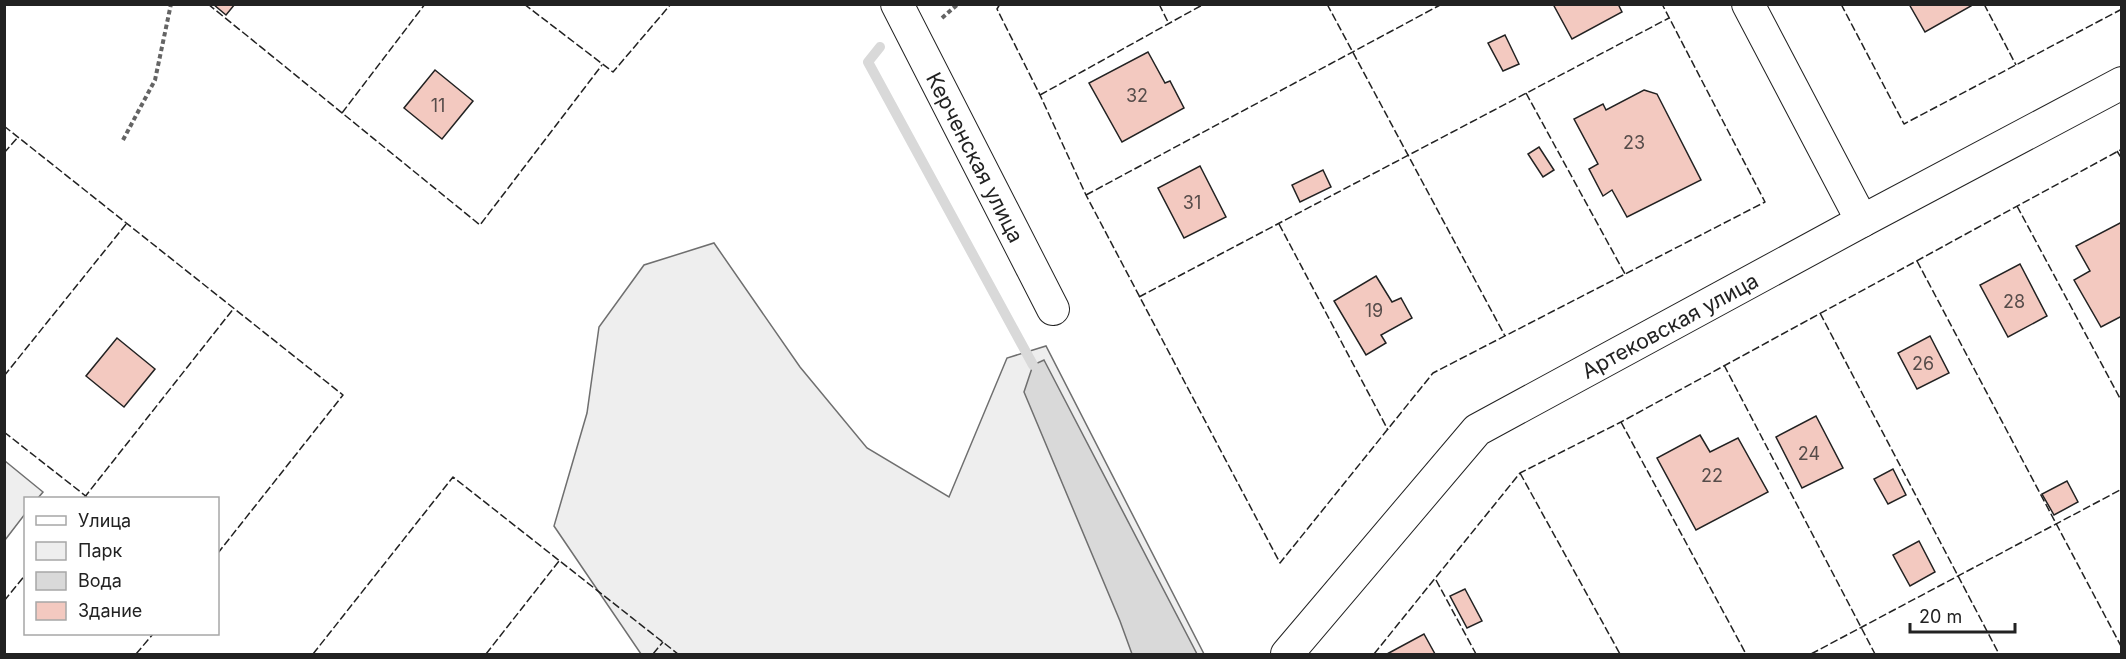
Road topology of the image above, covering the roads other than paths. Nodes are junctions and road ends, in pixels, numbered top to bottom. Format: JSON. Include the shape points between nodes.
{"nodes":[{"id":1,"x":897,"y":4,"type":"edge"},
{"id":2,"x":1748,"y":4,"type":"edge"},
{"id":3,"x":2121,"y":83,"type":"edge"},
{"id":4,"x":1862,"y":221,"type":"junction"},
{"id":5,"x":1053,"y":309,"type":"dead end"},
{"id":6,"x":1287,"y":654,"type":"edge"}],
"edges":[{"from":1,"to":5,"type":"street","name":"Керченская улица"},
{"from":2,"to":4,"type":"street"},
{"from":3,"to":4,"type":"street","name":"Артековская улица"},
{"from":4,"to":6,"type":"street","name":"Артековская улица","via":[[1477,430]]}]}
